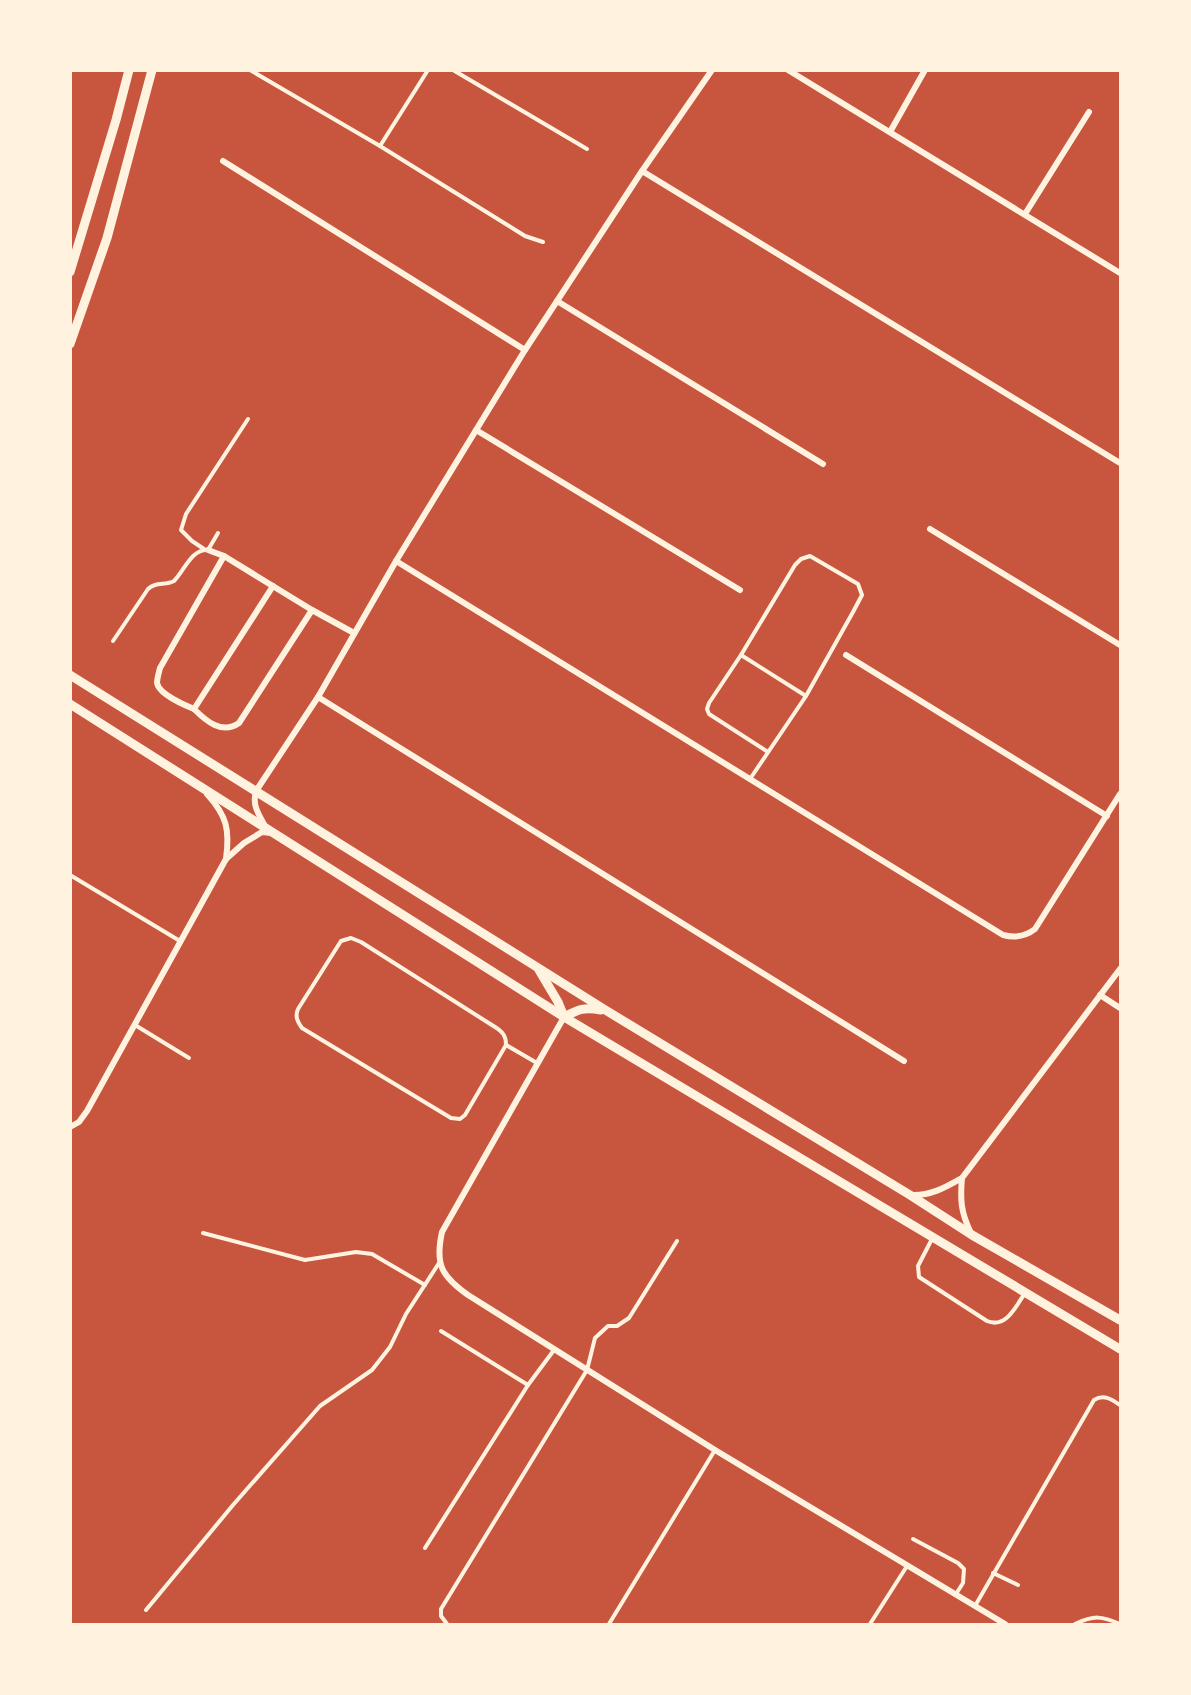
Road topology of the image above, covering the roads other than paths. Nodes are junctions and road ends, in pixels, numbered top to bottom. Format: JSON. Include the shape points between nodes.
{"nodes":[{"id":1,"x":129,"y":70,"type":"edge"},
{"id":2,"x":152,"y":70,"type":"edge"},
{"id":3,"x":250,"y":70,"type":"edge"},
{"id":4,"x":428,"y":70,"type":"edge"},
{"id":5,"x":453,"y":70,"type":"edge"},
{"id":6,"x":712,"y":70,"type":"edge"},
{"id":7,"x":788,"y":70,"type":"edge"},
{"id":8,"x":925,"y":70,"type":"edge"},
{"id":9,"x":1089,"y":112,"type":"dead end"},
{"id":10,"x":890,"y":132,"type":"junction"},
{"id":11,"x":380,"y":146,"type":"junction"},
{"id":12,"x":587,"y":149,"type":"dead end"},
{"id":13,"x":223,"y":161,"type":"dead end"},
{"id":14,"x":642,"y":171,"type":"junction"},
{"id":15,"x":1024,"y":214,"type":"junction"},
{"id":16,"x":543,"y":242,"type":"dead end"},
{"id":17,"x":71,"y":267,"type":"edge"},
{"id":18,"x":1120,"y":273,"type":"edge"},
{"id":19,"x":557,"y":301,"type":"junction"},
{"id":20,"x":70,"y":344,"type":"edge"},
{"id":21,"x":525,"y":350,"type":"junction"},
{"id":22,"x":248,"y":419,"type":"dead end"},
{"id":23,"x":476,"y":430,"type":"junction"},
{"id":24,"x":1120,"y":463,"type":"edge"},
{"id":25,"x":823,"y":464,"type":"dead end"},
{"id":26,"x":930,"y":529,"type":"dead end"},
{"id":27,"x":218,"y":533,"type":"dead end"},
{"id":28,"x":206,"y":549,"type":"junction"},
{"id":29,"x":224,"y":556,"type":"junction"},
{"id":30,"x":396,"y":561,"type":"junction"},
{"id":31,"x":273,"y":586,"type":"junction"},
{"id":32,"x":740,"y":590,"type":"dead end"},
{"id":33,"x":312,"y":610,"type":"junction"},
{"id":34,"x":354,"y":633,"type":"junction"},
{"id":35,"x":113,"y":641,"type":"dead end"},
{"id":36,"x":1120,"y":645,"type":"edge"},
{"id":37,"x":741,"y":655,"type":"junction"},
{"id":38,"x":846,"y":655,"type":"dead end"},
{"id":39,"x":70,"y":675,"type":"edge"},
{"id":40,"x":806,"y":696,"type":"junction"},
{"id":41,"x":318,"y":697,"type":"junction"},
{"id":42,"x":70,"y":704,"type":"edge"},
{"id":43,"x":194,"y":709,"type":"junction"},
{"id":44,"x":768,"y":752,"type":"junction"},
{"id":45,"x":750,"y":779,"type":"junction"},
{"id":46,"x":201,"y":787,"type":"junction"},
{"id":47,"x":256,"y":791,"type":"junction"},
{"id":48,"x":1120,"y":794,"type":"edge"},
{"id":49,"x":1107,"y":816,"type":"junction"},
{"id":50,"x":271,"y":831,"type":"junction"},
{"id":51,"x":226,"y":860,"type":"junction"},
{"id":52,"x":70,"y":875,"type":"edge"},
{"id":53,"x":180,"y":941,"type":"junction"},
{"id":54,"x":537,"y":968,"type":"junction"},
{"id":55,"x":1120,"y":969,"type":"edge"},
{"id":56,"x":1100,"y":995,"type":"junction"},
{"id":57,"x":1120,"y":1008,"type":"edge"},
{"id":58,"x":607,"y":1011,"type":"junction"},
{"id":59,"x":564,"y":1017,"type":"junction"},
{"id":60,"x":135,"y":1024,"type":"junction"},
{"id":61,"x":506,"y":1045,"type":"junction"},
{"id":62,"x":189,"y":1058,"type":"dead end"},
{"id":63,"x":904,"y":1061,"type":"dead end"},
{"id":64,"x":537,"y":1063,"type":"junction"},
{"id":65,"x":70,"y":1127,"type":"edge"},
{"id":66,"x":962,"y":1178,"type":"junction"},
{"id":67,"x":910,"y":1195,"type":"junction"},
{"id":68,"x":203,"y":1233,"type":"dead end"},
{"id":69,"x":972,"y":1235,"type":"junction"},
{"id":70,"x":933,"y":1237,"type":"junction"},
{"id":71,"x":677,"y":1241,"type":"dead end"},
{"id":72,"x":439,"y":1263,"type":"junction"},
{"id":73,"x":425,"y":1285,"type":"junction"},
{"id":74,"x":1025,"y":1292,"type":"junction"},
{"id":75,"x":1120,"y":1320,"type":"edge"},
{"id":76,"x":441,"y":1331,"type":"dead end"},
{"id":77,"x":1120,"y":1349,"type":"edge"},
{"id":78,"x":554,"y":1350,"type":"junction"},
{"id":79,"x":587,"y":1370,"type":"junction"},
{"id":80,"x":528,"y":1385,"type":"junction"},
{"id":81,"x":1120,"y":1405,"type":"edge"},
{"id":82,"x":715,"y":1450,"type":"junction"},
{"id":83,"x":913,"y":1539,"type":"dead end"},
{"id":84,"x":425,"y":1548,"type":"dead end"},
{"id":85,"x":907,"y":1566,"type":"junction"},
{"id":86,"x":993,"y":1573,"type":"junction"},
{"id":87,"x":1018,"y":1586,"type":"dead end"},
{"id":88,"x":956,"y":1594,"type":"junction"},
{"id":89,"x":975,"y":1606,"type":"junction"},
{"id":90,"x":146,"y":1610,"type":"dead end"},
{"id":91,"x":447,"y":1624,"type":"edge"},
{"id":92,"x":609,"y":1624,"type":"edge"},
{"id":93,"x":870,"y":1624,"type":"edge"},
{"id":94,"x":1005,"y":1624,"type":"edge"},
{"id":95,"x":1075,"y":1624,"type":"edge"},
{"id":96,"x":1120,"y":1624,"type":"edge"}],
"edges":[{"from":1,"to":17,"type":"street"},
{"from":2,"to":20,"type":"street","via":[[107,238]]},
{"from":3,"to":11,"type":"lane"},
{"from":4,"to":11,"type":"lane"},
{"from":5,"to":12,"type":"lane"},
{"from":6,"to":14,"type":"street"},
{"from":7,"to":10,"type":"street"},
{"from":8,"to":10,"type":"street"},
{"from":9,"to":15,"type":"street"},
{"from":10,"to":15,"type":"street"},
{"from":11,"to":16,"type":"lane","via":[[525,236]]},
{"from":13,"to":21,"type":"street"},
{"from":14,"to":19,"type":"street"},
{"from":14,"to":24,"type":"street"},
{"from":15,"to":18,"type":"street"},
{"from":19,"to":21,"type":"street"},
{"from":19,"to":25,"type":"street"},
{"from":21,"to":23,"type":"street"},
{"from":22,"to":28,"type":"lane","via":[[186,514],[181,530]]},
{"from":23,"to":30,"type":"street"},
{"from":23,"to":32,"type":"street"},
{"from":26,"to":36,"type":"street"},
{"from":27,"to":28,"type":"lane"},
{"from":28,"to":29,"type":"street"},
{"from":28,"to":35,"type":"lane","via":[[192,556],[174,581],[152,585]]},
{"from":29,"to":31,"type":"street"},
{"from":29,"to":43,"type":"street","via":[[160,668],[157,684],[161,690]]},
{"from":30,"to":34,"type":"street"},
{"from":30,"to":45,"type":"street"},
{"from":31,"to":33,"type":"street"},
{"from":31,"to":43,"type":"street"},
{"from":33,"to":34,"type":"street"},
{"from":33,"to":43,"type":"street","via":[[239,723],[221,728]]},
{"from":34,"to":41,"type":"street"},
{"from":37,"to":40,"type":"lane"},
{"from":37,"to":40,"type":"lane","via":[[801,559],[817,559],[858,584],[861,598]]},
{"from":37,"to":44,"type":"lane","via":[[706,710]]},
{"from":38,"to":49,"type":"street"},
{"from":39,"to":47,"type":"street"},
{"from":40,"to":44,"type":"lane"},
{"from":41,"to":47,"type":"street"},
{"from":41,"to":63,"type":"street"},
{"from":42,"to":46,"type":"street"},
{"from":44,"to":45,"type":"lane"},
{"from":45,"to":49,"type":"street","via":[[1003,935],[1018,937],[1035,929]]},
{"from":46,"to":50,"type":"street"},
{"from":46,"to":51,"type":"street","via":[[218,806],[225,822],[229,840]]},
{"from":47,"to":50,"type":"street","via":[[255,807]]},
{"from":47,"to":54,"type":"street"},
{"from":48,"to":49,"type":"street"},
{"from":50,"to":51,"type":"street","via":[[244,843]]},
{"from":50,"to":59,"type":"street"},
{"from":51,"to":53,"type":"street"},
{"from":52,"to":53,"type":"lane"},
{"from":53,"to":60,"type":"street"},
{"from":54,"to":58,"type":"street"},
{"from":54,"to":59,"type":"street"},
{"from":55,"to":56,"type":"street"},
{"from":56,"to":57,"type":"street"},
{"from":56,"to":66,"type":"street"},
{"from":58,"to":59,"type":"street","via":[[578,1009]]},
{"from":58,"to":67,"type":"street"},
{"from":59,"to":64,"type":"street"},
{"from":59,"to":70,"type":"street"},
{"from":60,"to":62,"type":"lane"},
{"from":60,"to":65,"type":"street","via":[[87,1111]]},
{"from":61,"to":61,"type":"lane","via":[[500,1030],[351,938],[341,941],[296,1013],[302,1028],[456,1119],[465,1115]]},
{"from":61,"to":64,"type":"lane"},
{"from":64,"to":72,"type":"street","via":[[442,1232]]},
{"from":66,"to":67,"type":"street","via":[[935,1192]]},
{"from":66,"to":69,"type":"street","via":[[960,1199]]},
{"from":67,"to":69,"type":"street"},
{"from":68,"to":73,"type":"lane","via":[[305,1260],[357,1252],[372,1254]]},
{"from":69,"to":75,"type":"street"},
{"from":70,"to":74,"type":"street"},
{"from":70,"to":74,"type":"lane","via":[[918,1266],[919,1277],[987,1321],[993,1324],[1007,1318]]},
{"from":71,"to":79,"type":"lane","via":[[629,1318],[617,1326],[608,1326],[595,1338]]},
{"from":72,"to":73,"type":"lane"},
{"from":72,"to":78,"type":"street","via":[[458,1288]]},
{"from":73,"to":90,"type":"lane","via":[[390,1347],[372,1370],[320,1407]]},
{"from":74,"to":77,"type":"street"},
{"from":76,"to":80,"type":"lane"},
{"from":78,"to":79,"type":"street"},
{"from":78,"to":80,"type":"lane"},
{"from":79,"to":82,"type":"street"},
{"from":79,"to":91,"type":"lane","via":[[441,1609]]},
{"from":80,"to":84,"type":"lane"},
{"from":81,"to":86,"type":"lane","via":[[1107,1397],[1094,1400]]},
{"from":82,"to":85,"type":"street"},
{"from":82,"to":92,"type":"lane"},
{"from":83,"to":88,"type":"lane","via":[[964,1569],[963,1583]]},
{"from":85,"to":88,"type":"street"},
{"from":85,"to":93,"type":"lane"},
{"from":86,"to":87,"type":"lane"},
{"from":86,"to":89,"type":"lane"},
{"from":88,"to":89,"type":"street"},
{"from":89,"to":94,"type":"street"},
{"from":95,"to":96,"type":"lane","via":[[1104,1617]]}]}
